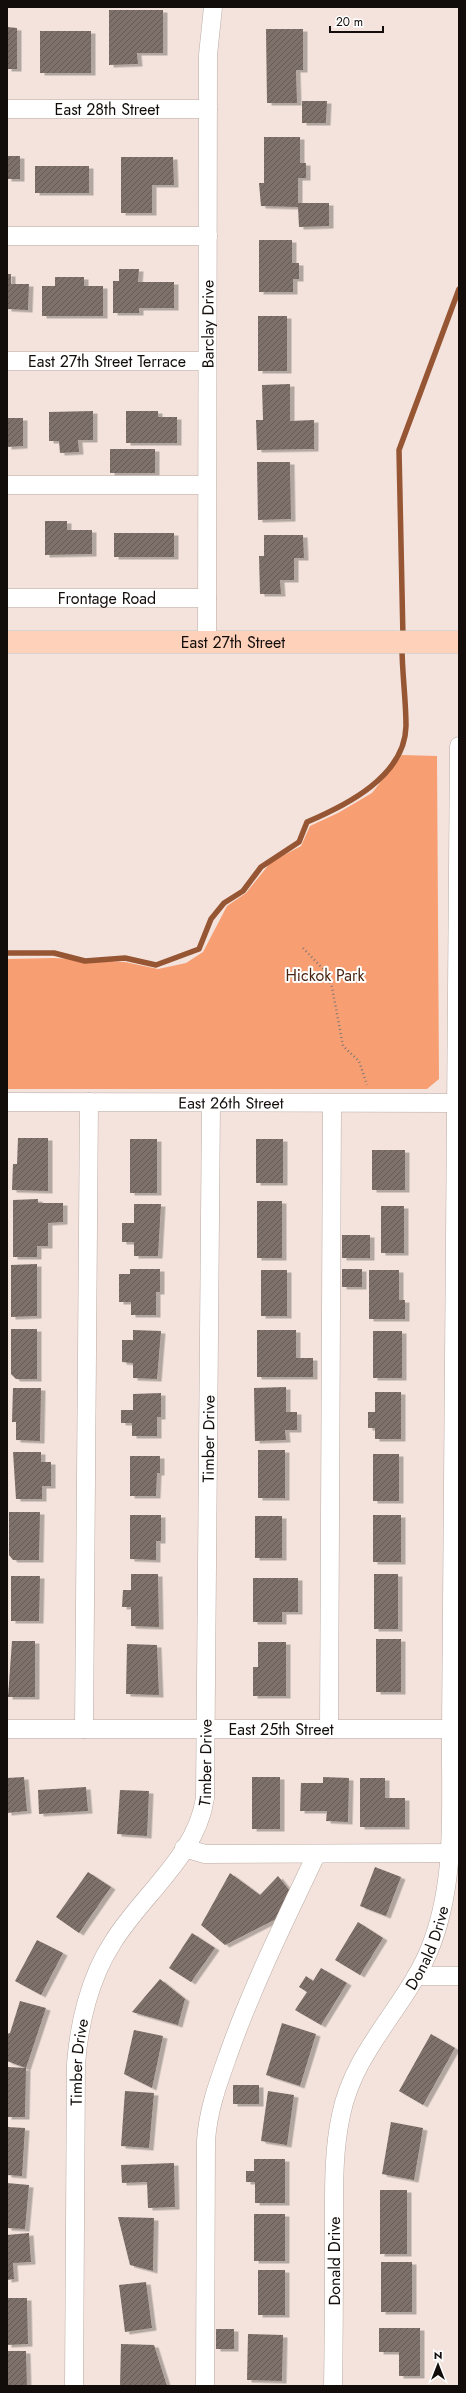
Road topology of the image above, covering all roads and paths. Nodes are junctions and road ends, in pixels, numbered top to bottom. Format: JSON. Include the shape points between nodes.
{"nodes":[{"id":1,"x":213,"y":7,"type":"edge"},
{"id":2,"x":7,"y":109,"type":"edge"},
{"id":3,"x":208,"y":109,"type":"junction"},
{"id":4,"x":7,"y":236,"type":"edge"},
{"id":5,"x":208,"y":236,"type":"junction"},
{"id":6,"x":7,"y":361,"type":"edge"},
{"id":7,"x":207,"y":362,"type":"junction"},
{"id":8,"x":7,"y":485,"type":"edge"},
{"id":9,"x":207,"y":485,"type":"junction"},
{"id":10,"x":7,"y":598,"type":"edge"},
{"id":11,"x":207,"y":598,"type":"junction"},
{"id":12,"x":7,"y":642,"type":"edge"},
{"id":13,"x":207,"y":642,"type":"junction"},
{"id":14,"x":459,"y":642,"type":"edge"},
{"id":15,"x":459,"y":746,"type":"edge"},
{"id":16,"x":458,"y":919,"type":"edge"},
{"id":17,"x":303,"y":948,"type":"dead end"},
{"id":18,"x":367,"y":1085,"type":"dead end"},
{"id":19,"x":7,"y":1102,"type":"edge"},
{"id":20,"x":89,"y":1102,"type":"junction"},
{"id":21,"x":211,"y":1103,"type":"junction"},
{"id":22,"x":332,"y":1103,"type":"junction"},
{"id":23,"x":456,"y":1103,"type":"junction"},
{"id":24,"x":7,"y":1729,"type":"edge"},
{"id":25,"x":84,"y":1729,"type":"junction"},
{"id":26,"x":206,"y":1729,"type":"junction"},
{"id":27,"x":329,"y":1729,"type":"junction"},
{"id":28,"x":455,"y":1729,"type":"edge"},
{"id":29,"x":184,"y":1848,"type":"junction"},
{"id":30,"x":454,"y":1854,"type":"edge"},
{"id":31,"x":316,"y":1855,"type":"junction"},
{"id":32,"x":416,"y":1976,"type":"junction"},
{"id":33,"x":459,"y":1976,"type":"edge"},
{"id":34,"x":74,"y":2386,"type":"edge"},
{"id":35,"x":205,"y":2386,"type":"edge"},
{"id":36,"x":333,"y":2386,"type":"edge"}],
"edges":[{"from":1,"to":3,"type":"street","name":"Barclay Drive","via":[[209,35]]},
{"from":2,"to":3,"type":"street","name":"East 28th Street"},
{"from":3,"to":5,"type":"street","name":"Barclay Drive"},
{"from":4,"to":5,"type":"street"},
{"from":5,"to":7,"type":"street","name":"Barclay Drive"},
{"from":6,"to":7,"type":"street","name":"East 27th Street Terrace"},
{"from":7,"to":9,"type":"street","name":"Barclay Drive"},
{"from":8,"to":9,"type":"street"},
{"from":9,"to":11,"type":"street","name":"Barclay Drive"},
{"from":10,"to":11,"type":"street","name":"Frontage Road"},
{"from":11,"to":13,"type":"street","name":"Barclay Drive"},
{"from":12,"to":13,"type":"main road","name":"East 27th Street"},
{"from":13,"to":14,"type":"main road","name":"East 27th Street"},
{"from":15,"to":16,"type":"street","name":"Donald Drive"},
{"from":16,"to":23,"type":"street","name":"Donald Drive"},
{"from":17,"to":18,"type":"path","via":[[324,970],[332,988],[343,1046],[359,1061]]},
{"from":19,"to":20,"type":"street","name":"East 26th Street"},
{"from":20,"to":21,"type":"street","name":"East 26th Street"},
{"from":20,"to":25,"type":"street"},
{"from":21,"to":22,"type":"street","name":"East 26th Street"},
{"from":21,"to":26,"type":"street","name":"Timber Drive"},
{"from":22,"to":23,"type":"street","name":"East 26th Street"},
{"from":22,"to":27,"type":"street"},
{"from":23,"to":28,"type":"street","name":"Donald Drive"},
{"from":24,"to":25,"type":"street","name":"East 25th Street"},
{"from":25,"to":26,"type":"street","name":"East 25th Street"},
{"from":26,"to":27,"type":"street","name":"East 25th Street"},
{"from":26,"to":29,"type":"street","name":"Timber Drive","via":[[203,1811]]},
{"from":27,"to":28,"type":"street","name":"East 25th Street"},
{"from":28,"to":30,"type":"street","name":"Donald Drive"},
{"from":29,"to":31,"type":"street","via":[[205,1854]]},
{"from":29,"to":34,"type":"street","name":"Timber Drive","via":[[112,1942],[98,1971],[80,2030],[76,2064]]},
{"from":30,"to":31,"type":"street"},
{"from":30,"to":32,"type":"street","name":"Donald Drive","via":[[442,1914],[430,1948]]},
{"from":31,"to":35,"type":"street","via":[[253,1988],[208,2116]]},
{"from":32,"to":33,"type":"street"},
{"from":32,"to":36,"type":"street","name":"Donald Drive","via":[[358,2067],[341,2115],[335,2176]]}]}
